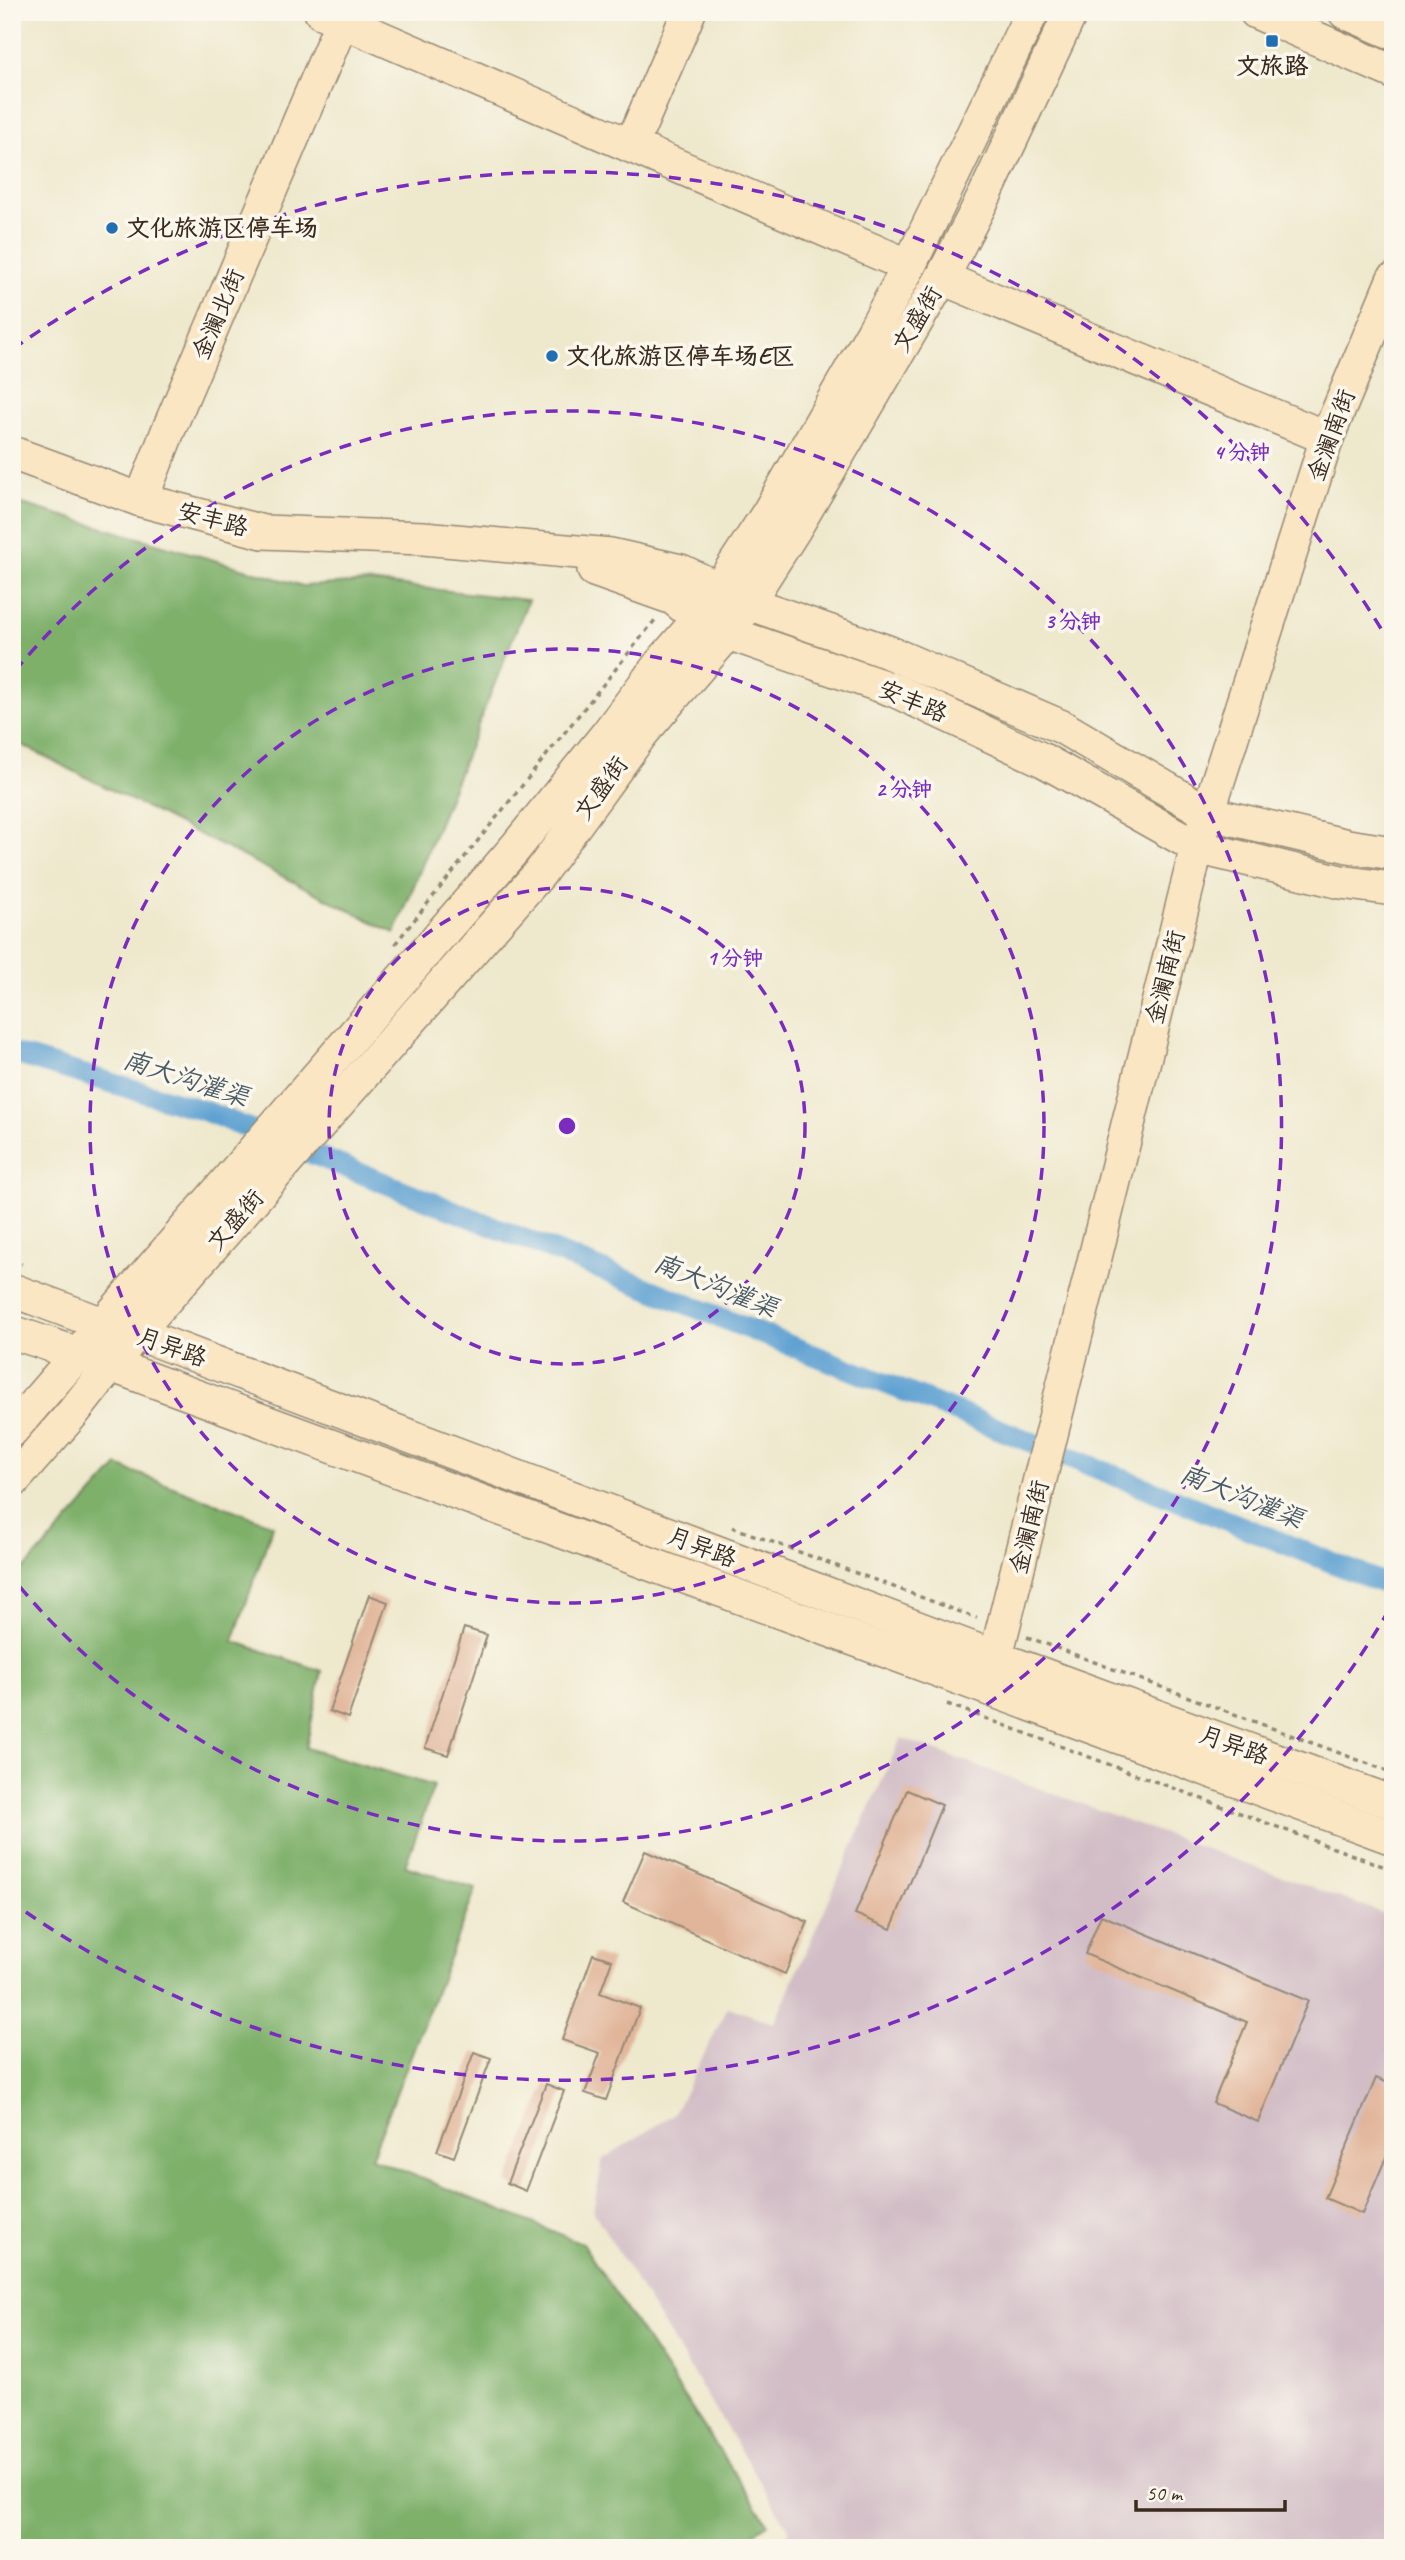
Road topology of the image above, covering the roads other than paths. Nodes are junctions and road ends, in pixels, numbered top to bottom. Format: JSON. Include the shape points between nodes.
{"nodes":[{"id":1,"x":690,"y":12,"type":"edge"},
{"id":2,"x":1031,"y":12,"type":"edge"},
{"id":3,"x":1071,"y":12,"type":"edge"},
{"id":4,"x":1256,"y":12,"type":"edge"},
{"id":5,"x":1345,"y":12,"type":"edge"},
{"id":6,"x":336,"y":15,"type":"edge"},
{"id":7,"x":1393,"y":33,"type":"edge"},
{"id":8,"x":1393,"y":72,"type":"edge"},
{"id":9,"x":631,"y":146,"type":"junction"},
{"id":10,"x":909,"y":266,"type":"junction"},
{"id":11,"x":942,"y":278,"type":"junction"},
{"id":12,"x":1393,"y":280,"type":"edge"},
{"id":13,"x":1327,"y":438,"type":"junction"},
{"id":14,"x":12,"y":453,"type":"edge"},
{"id":15,"x":141,"y":500,"type":"junction"},
{"id":16,"x":423,"y":538,"type":"junction"},
{"id":17,"x":734,"y":596,"type":"junction"},
{"id":18,"x":713,"y":626,"type":"junction"},
{"id":19,"x":1208,"y":813,"type":"junction"},
{"id":20,"x":1197,"y":847,"type":"junction"},
{"id":21,"x":1393,"y":853,"type":"edge"},
{"id":22,"x":1393,"y":889,"type":"edge"},
{"id":23,"x":12,"y":1290,"type":"edge"},
{"id":24,"x":103,"y":1324,"type":"junction"},
{"id":25,"x":12,"y":1332,"type":"edge"},
{"id":26,"x":136,"y":1333,"type":"junction"},
{"id":27,"x":76,"y":1355,"type":"junction"},
{"id":28,"x":111,"y":1365,"type":"junction"},
{"id":29,"x":12,"y":1430,"type":"edge"},
{"id":30,"x":12,"y":1482,"type":"edge"},
{"id":31,"x":992,"y":1673,"type":"junction"},
{"id":32,"x":1393,"y":1803,"type":"edge"},
{"id":33,"x":1393,"y":1838,"type":"edge"}],
"edges":[{"from":1,"to":9,"type":"main road"},
{"from":2,"to":10,"type":"main road","name":"文盛街"},
{"from":3,"to":11,"type":"main road","name":"文盛街"},
{"from":4,"to":8,"type":"main road"},
{"from":5,"to":7,"type":"main road"},
{"from":6,"to":9,"type":"main road"},
{"from":6,"to":15,"type":"main road","name":"金澜北街"},
{"from":9,"to":10,"type":"main road"},
{"from":10,"to":17,"type":"main road","name":"文盛街"},
{"from":11,"to":13,"type":"main road"},
{"from":11,"to":17,"type":"main road","name":"文盛街","via":[[849,438]]},
{"from":12,"to":13,"type":"main road","name":"金澜南街"},
{"from":13,"to":19,"type":"main road","name":"金澜南街"},
{"from":14,"to":15,"type":"main road","name":"安丰路"},
{"from":15,"to":16,"type":"main road","name":"安丰路","via":[[263,532]]},
{"from":16,"to":17,"type":"main road","name":"安丰路","via":[[611,555],[681,571]]},
{"from":16,"to":18,"type":"main road","name":"安丰路","via":[[548,554],[673,598]]},
{"from":17,"to":18,"type":"main road","name":"文盛街"},
{"from":17,"to":19,"type":"main road","name":"安丰路","via":[[888,652],[1062,727]]},
{"from":18,"to":20,"type":"main road","name":"安丰路","via":[[897,691],[1043,760]]},
{"from":18,"to":24,"type":"main road","name":"文盛街","via":[[660,664],[516,847]]},
{"from":18,"to":26,"type":"main road","name":"文盛街","via":[[540,873]]},
{"from":19,"to":20,"type":"main road","name":"金澜南街"},
{"from":19,"to":21,"type":"main road","name":"安丰路"},
{"from":20,"to":22,"type":"main road","name":"安丰路","via":[[1341,882]]},
{"from":20,"to":31,"type":"main road","name":"金澜南街"},
{"from":23,"to":24,"type":"main road","name":"月异路"},
{"from":24,"to":26,"type":"main road","name":"月异路"},
{"from":24,"to":27,"type":"main road","name":"文盛街"},
{"from":25,"to":27,"type":"main road","name":"月异路"},
{"from":26,"to":28,"type":"main road","name":"文盛街"},
{"from":26,"to":31,"type":"main road","name":"月异路"},
{"from":27,"to":28,"type":"main road","name":"月异路"},
{"from":27,"to":29,"type":"main road","name":"文盛街"},
{"from":28,"to":30,"type":"main road","name":"文盛街"},
{"from":28,"to":31,"type":"main road","name":"月异路"},
{"from":31,"to":32,"type":"main road","name":"月异路"},
{"from":31,"to":33,"type":"main road","name":"月异路"}]}
